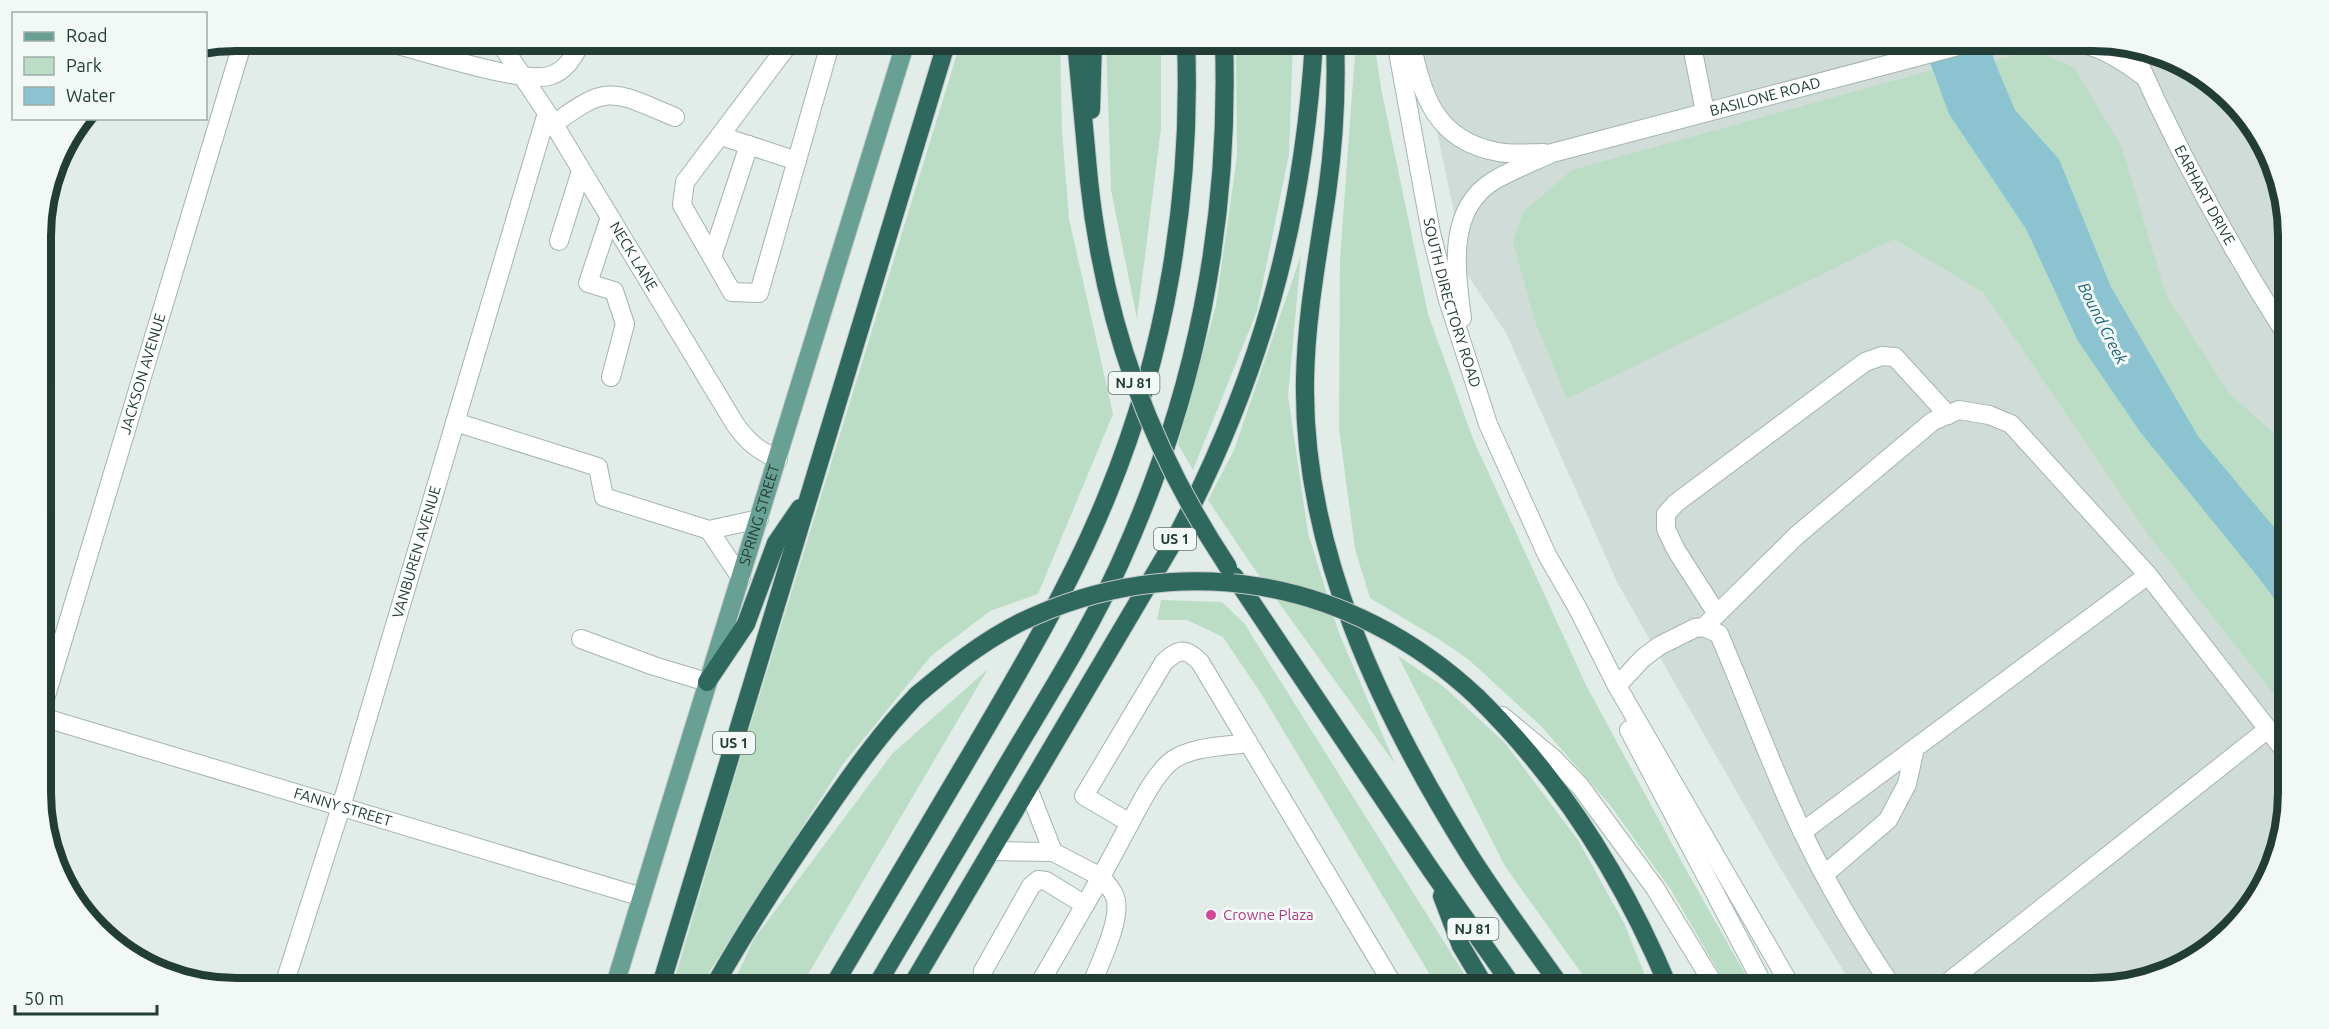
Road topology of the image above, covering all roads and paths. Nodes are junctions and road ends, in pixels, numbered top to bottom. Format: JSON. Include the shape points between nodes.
{"nodes":[{"id":1,"x":240,"y":51,"type":"edge"},
{"id":2,"x":424,"y":51,"type":"edge"},
{"id":3,"x":506,"y":51,"type":"edge"},
{"id":4,"x":576,"y":51,"type":"edge"},
{"id":5,"x":783,"y":51,"type":"edge"},
{"id":6,"x":828,"y":51,"type":"edge"},
{"id":7,"x":903,"y":51,"type":"edge"},
{"id":8,"x":944,"y":51,"type":"edge"},
{"id":9,"x":1077,"y":51,"type":"edge"},
{"id":10,"x":1093,"y":51,"type":"edge"},
{"id":11,"x":1186,"y":51,"type":"edge"},
{"id":12,"x":1224,"y":51,"type":"edge"},
{"id":13,"x":1313,"y":51,"type":"edge"},
{"id":14,"x":1335,"y":51,"type":"edge"},
{"id":15,"x":1398,"y":51,"type":"edge"},
{"id":16,"x":1414,"y":51,"type":"edge"},
{"id":17,"x":1693,"y":51,"type":"edge"},
{"id":18,"x":1937,"y":51,"type":"edge"},
{"id":19,"x":2103,"y":51,"type":"edge"},
{"id":20,"x":2136,"y":56,"type":"edge"},
{"id":21,"x":2145,"y":77,"type":"junction"},
{"id":22,"x":523,"y":78,"type":"junction"},
{"id":23,"x":1705,"y":112,"type":"junction"},
{"id":24,"x":675,"y":117,"type":"dead end"},
{"id":25,"x":550,"y":119,"type":"junction"},
{"id":26,"x":721,"y":136,"type":"junction"},
{"id":27,"x":749,"y":145,"type":"junction"},
{"id":28,"x":1552,"y":153,"type":"junction"},
{"id":29,"x":797,"y":161,"type":"junction"},
{"id":30,"x":582,"y":171,"type":"junction"},
{"id":31,"x":1089,"y":181,"type":"junction"},
{"id":32,"x":610,"y":217,"type":"junction"},
{"id":33,"x":559,"y":241,"type":"dead end"},
{"id":34,"x":712,"y":257,"type":"junction"},
{"id":35,"x":2278,"y":322,"type":"edge"},
{"id":36,"x":1467,"y":362,"type":"junction"},
{"id":37,"x":611,"y":377,"type":"dead end"},
{"id":38,"x":1948,"y":415,"type":"junction"},
{"id":39,"x":455,"y":422,"type":"junction"},
{"id":40,"x":778,"y":459,"type":"junction"},
{"id":41,"x":808,"y":497,"type":"junction"},
{"id":42,"x":759,"y":519,"type":"junction"},
{"id":43,"x":709,"y":530,"type":"junction"},
{"id":44,"x":1547,"y":555,"type":"junction"},
{"id":45,"x":2148,"y":575,"type":"junction"},
{"id":46,"x":741,"y":578,"type":"junction"},
{"id":47,"x":1711,"y":621,"type":"junction"},
{"id":48,"x":580,"y":639,"type":"dead end"},
{"id":49,"x":51,"y":679,"type":"edge"},
{"id":50,"x":707,"y":682,"type":"junction"},
{"id":51,"x":1617,"y":686,"type":"junction"},
{"id":52,"x":1477,"y":697,"type":"junction"},
{"id":53,"x":51,"y":720,"type":"edge"},
{"id":54,"x":2268,"y":729,"type":"junction"},
{"id":55,"x":1247,"y":740,"type":"junction"},
{"id":56,"x":2278,"y":742,"type":"edge"},
{"id":57,"x":1915,"y":748,"type":"junction"},
{"id":58,"x":1028,"y":788,"type":"junction"},
{"id":59,"x":341,"y":807,"type":"junction"},
{"id":60,"x":1130,"y":823,"type":"junction"},
{"id":61,"x":1803,"y":832,"type":"junction"},
{"id":62,"x":992,"y":851,"type":"junction"},
{"id":63,"x":1053,"y":852,"type":"junction"},
{"id":64,"x":1431,"y":870,"type":"junction"},
{"id":65,"x":1825,"y":874,"type":"junction"},
{"id":66,"x":1101,"y":878,"type":"junction"},
{"id":67,"x":642,"y":897,"type":"junction"},
{"id":68,"x":1085,"y":905,"type":"junction"},
{"id":69,"x":286,"y":978,"type":"edge"},
{"id":70,"x":617,"y":978,"type":"edge"},
{"id":71,"x":663,"y":978,"type":"edge"},
{"id":72,"x":719,"y":978,"type":"edge"},
{"id":73,"x":838,"y":978,"type":"edge"},
{"id":74,"x":881,"y":978,"type":"edge"},
{"id":75,"x":916,"y":978,"type":"edge"},
{"id":76,"x":982,"y":978,"type":"edge"},
{"id":77,"x":1043,"y":978,"type":"edge"},
{"id":78,"x":1094,"y":978,"type":"edge"},
{"id":79,"x":1389,"y":978,"type":"edge"},
{"id":80,"x":1480,"y":978,"type":"edge"},
{"id":81,"x":1508,"y":978,"type":"edge"},
{"id":82,"x":1555,"y":978,"type":"edge"},
{"id":83,"x":1664,"y":978,"type":"edge"},
{"id":84,"x":1710,"y":978,"type":"edge"},
{"id":85,"x":1760,"y":978,"type":"edge"},
{"id":86,"x":1786,"y":978,"type":"edge"},
{"id":87,"x":1886,"y":978,"type":"edge"},
{"id":88,"x":1966,"y":978,"type":"edge"}],
"edges":[{"from":1,"to":49,"type":"street","name":"JACKSON AVENUE"},
{"from":2,"to":22,"type":"street"},
{"from":3,"to":22,"type":"street","name":"NECK LANE"},
{"from":4,"to":22,"type":"street","via":[[567,66],[549,76]]},
{"from":5,"to":26,"type":"street"},
{"from":6,"to":29,"type":"street"},
{"from":7,"to":40,"type":"main road","name":"SPRING STREET"},
{"from":8,"to":41,"type":"highway","number":"US 1"},
{"from":9,"to":31,"type":"highway"},
{"from":10,"to":31,"type":"highway"},
{"from":11,"to":73,"type":"highway","via":[[1184,158],[1172,261],[1151,363],[1120,464],[1063,591]]},
{"from":12,"to":74,"type":"highway","via":[[1224,151],[1216,231],[1199,335],[1160,466],[1119,565],[1087,628]]},
{"from":13,"to":58,"type":"highway","number":"US 1","via":[[1305,148],[1293,216],[1268,317],[1234,417],[1174,541]]},
{"from":14,"to":82,"type":"highway","via":[[1332,156],[1310,308],[1305,378],[1307,446],[1320,520],[1343,599],[1405,739],[1470,856]]},
{"from":15,"to":36,"type":"street","name":"SOUTH DIRECTORY ROAD","via":[[1431,233]]},
{"from":16,"to":28,"type":"street","via":[[1424,94],[1450,130],[1474,145],[1498,152]]},
{"from":17,"to":23,"type":"street"},
{"from":18,"to":23,"type":"street","name":"BASILONE ROAD"},
{"from":19,"to":21,"type":"street"},
{"from":20,"to":21,"type":"street","name":"EARHART DRIVE"},
{"from":21,"to":35,"type":"street","name":"EARHART DRIVE","via":[[2205,196]]},
{"from":22,"to":25,"type":"street","name":"NECK LANE"},
{"from":23,"to":28,"type":"street","name":"BASILONE ROAD"},
{"from":24,"to":25,"type":"street","via":[[621,95],[600,95]]},
{"from":25,"to":30,"type":"street","name":"NECK LANE"},
{"from":25,"to":39,"type":"street","name":"VANBUREN AVENUE"},
{"from":26,"to":27,"type":"street"},
{"from":26,"to":34,"type":"street","via":[[686,182],[682,205]]},
{"from":27,"to":29,"type":"street"},
{"from":27,"to":34,"type":"street"},
{"from":28,"to":36,"type":"street","via":[[1491,182],[1464,218],[1456,263]]},
{"from":29,"to":34,"type":"street","via":[[759,292],[732,292]]},
{"from":30,"to":32,"type":"street","name":"NECK LANE"},
{"from":30,"to":33,"type":"street"},
{"from":31,"to":64,"type":"highway","number":"NJ 81","bridge":true,"via":[[1097,243],[1119,341],[1177,482],[1228,567]]},
{"from":32,"to":37,"type":"street","via":[[588,283],[614,291],[625,324]]},
{"from":32,"to":40,"type":"street","name":"NECK LANE","via":[[735,424],[758,450]]},
{"from":36,"to":44,"type":"street","name":"SOUTH DIRECTORY ROAD","via":[[1488,424]]},
{"from":38,"to":45,"type":"street","via":[[1959,410],[2011,424]]},
{"from":38,"to":47,"type":"street","via":[[1933,421],[1796,536]]},
{"from":38,"to":47,"type":"street","via":[[1894,357],[1882,356],[1865,362],[1676,503],[1666,514],[1666,529]]},
{"from":39,"to":43,"type":"street","via":[[598,467],[604,497]]},
{"from":39,"to":59,"type":"street","name":"VANBUREN AVENUE"},
{"from":40,"to":42,"type":"main road","name":"SPRING STREET"},
{"from":41,"to":50,"type":"highway","via":[[776,543],[746,624]]},
{"from":41,"to":71,"type":"highway","number":"US 1"},
{"from":42,"to":43,"type":"street"},
{"from":42,"to":46,"type":"main road","name":"SPRING STREET"},
{"from":43,"to":46,"type":"street"},
{"from":44,"to":51,"type":"street"},
{"from":44,"to":85,"type":"street","via":[[1568,612]]},
{"from":45,"to":54,"type":"street"},
{"from":45,"to":57,"type":"street"},
{"from":46,"to":50,"type":"main road","name":"SPRING STREET"},
{"from":47,"to":51,"type":"street","via":[[1659,646],[1642,658]]},
{"from":47,"to":61,"type":"street"},
{"from":48,"to":50,"type":"street"},
{"from":50,"to":67,"type":"main road","name":"SPRING STREET"},
{"from":51,"to":86,"type":"street"},
{"from":52,"to":72,"type":"highway","bridge":true,"via":[[1417,648],[1357,615],[1273,589],[1204,582],[1153,585],[1052,610],[1020,623],[961,660],[917,695],[878,738],[801,846]]},
{"from":52,"to":83,"type":"highway","via":[[1542,770],[1584,826],[1636,916]]},
{"from":52,"to":84,"type":"street","via":[[1527,735],[1580,786],[1643,871]]},
{"from":53,"to":59,"type":"street","name":"FANNY STREET"},
{"from":54,"to":56,"type":"street"},
{"from":54,"to":88,"type":"street"},
{"from":55,"to":60,"type":"street","via":[[1200,749],[1170,762],[1153,782]]},
{"from":55,"to":60,"type":"street","via":[[1200,662],[1190,652],[1174,653],[1164,662],[1084,796]]},
{"from":55,"to":79,"type":"street"},
{"from":57,"to":61,"type":"street"},
{"from":57,"to":65,"type":"street","via":[[1907,784],[1888,820]]},
{"from":58,"to":62,"type":"highway","number":"US 1"},
{"from":58,"to":63,"type":"street"},
{"from":59,"to":67,"type":"street","name":"FANNY STREET"},
{"from":59,"to":69,"type":"street","name":"VANBUREN AVENUE"},
{"from":60,"to":66,"type":"street"},
{"from":61,"to":65,"type":"street"},
{"from":62,"to":63,"type":"street"},
{"from":62,"to":75,"type":"highway","number":"US 1"},
{"from":63,"to":66,"type":"street"},
{"from":64,"to":80,"type":"highway","via":[[1461,946]]},
{"from":64,"to":81,"type":"highway","number":"NJ 81"},
{"from":65,"to":87,"type":"street"},
{"from":66,"to":68,"type":"street"},
{"from":66,"to":78,"type":"street","via":[[1115,897],[1116,909]]},
{"from":67,"to":70,"type":"main road","name":"SPRING STREET"},
{"from":68,"to":76,"type":"street","via":[[1038,880],[1031,886]]},
{"from":68,"to":77,"type":"street"}]}
